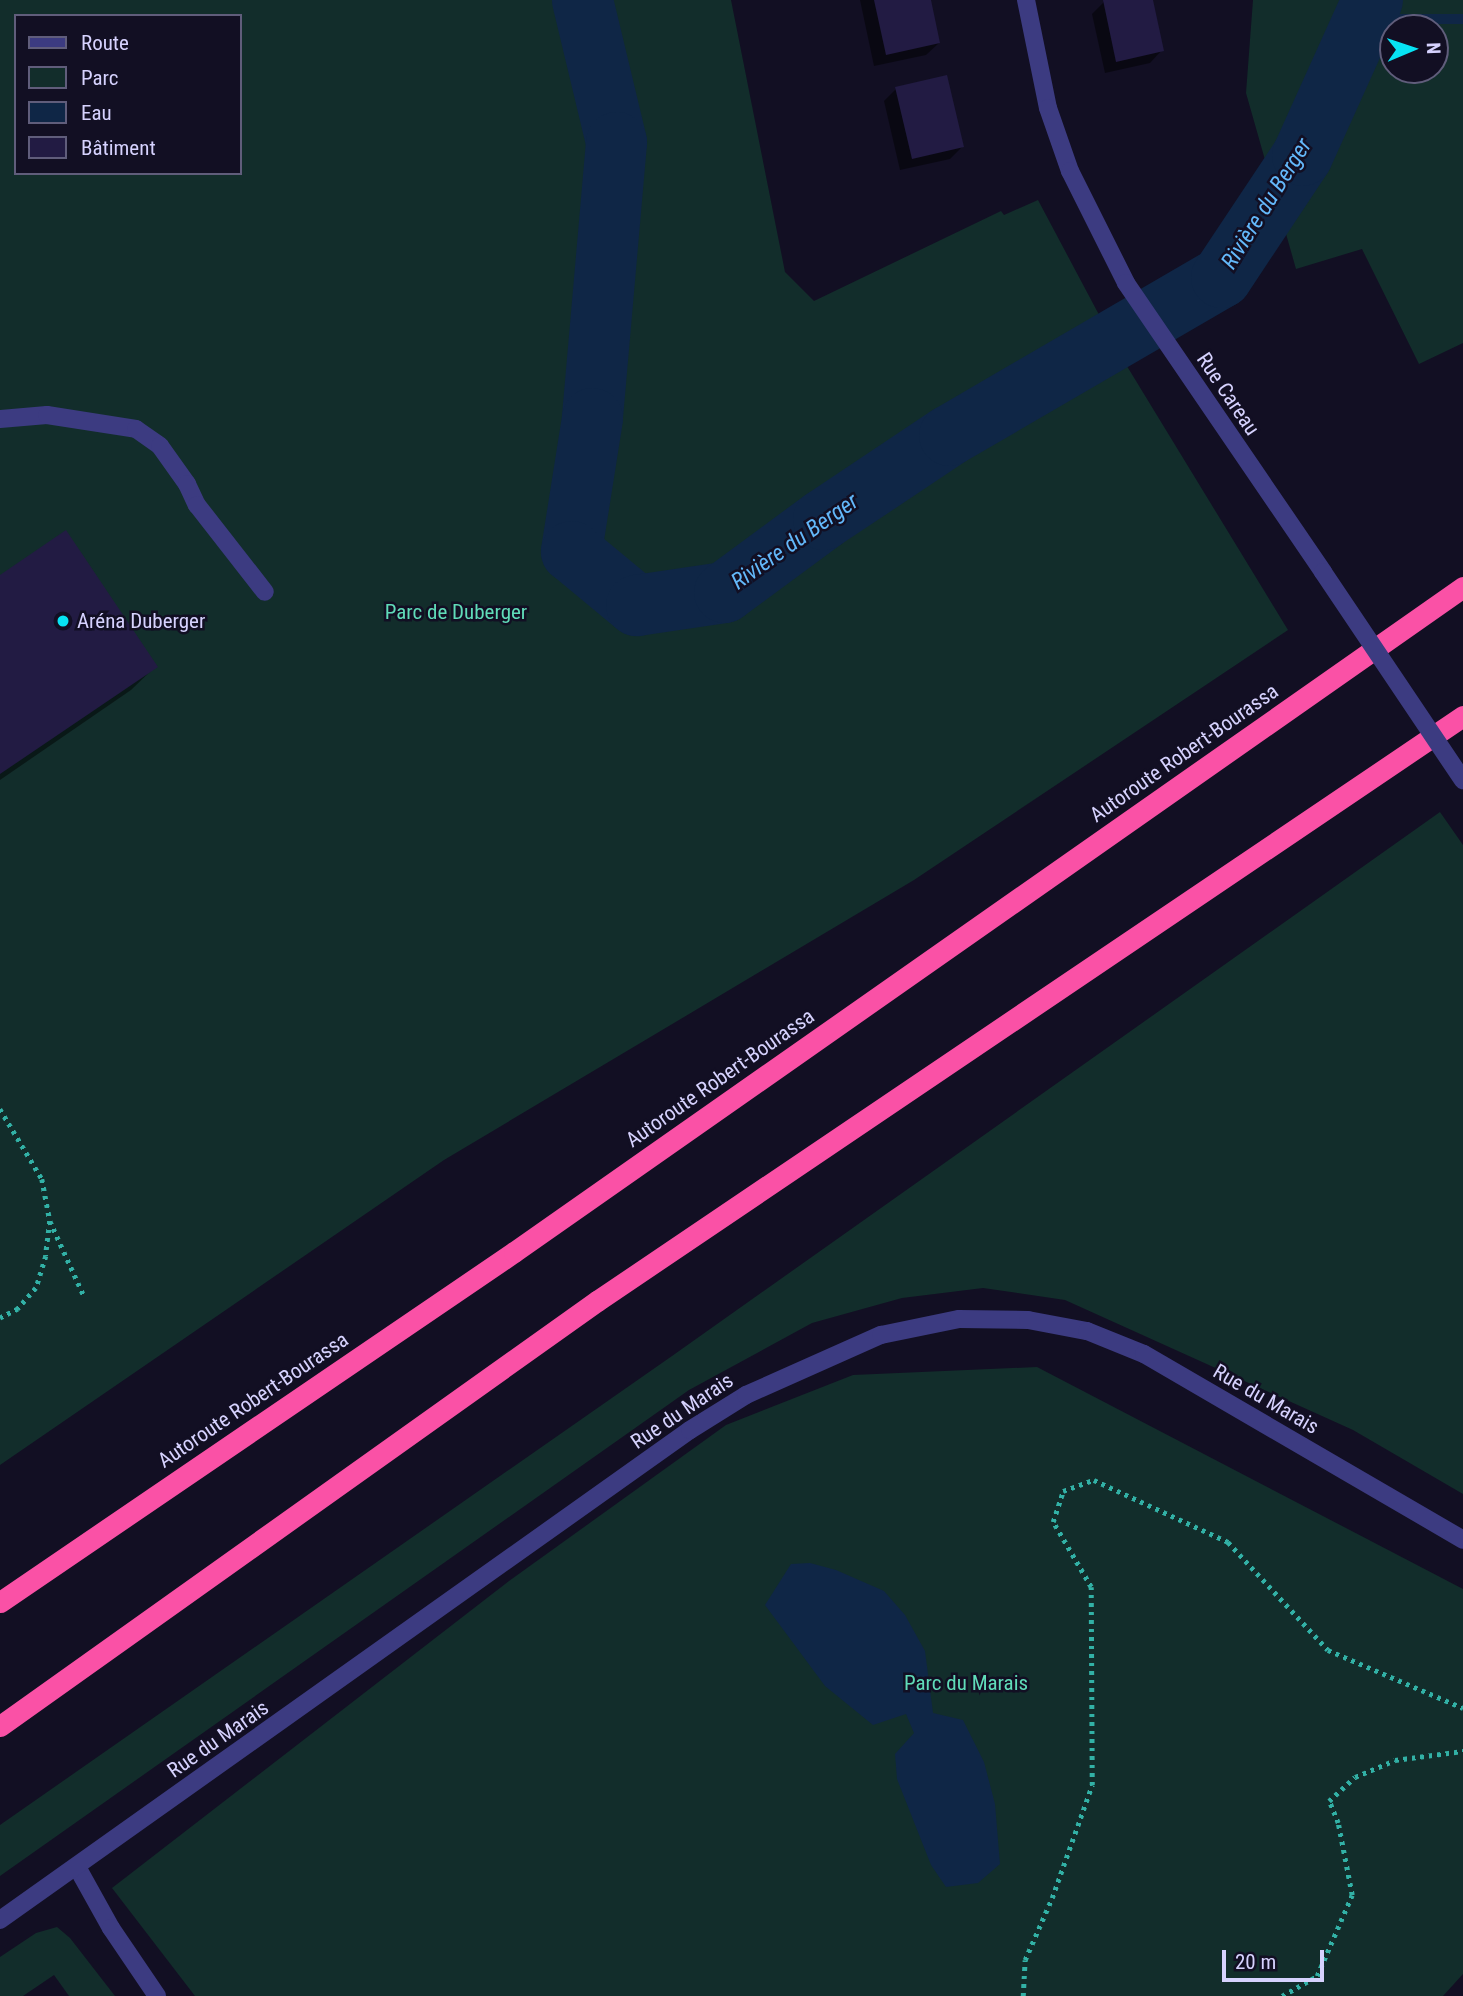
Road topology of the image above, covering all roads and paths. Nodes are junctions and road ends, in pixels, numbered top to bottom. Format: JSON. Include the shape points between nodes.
{"nodes":[{"id":1,"x":1026,"y":0,"type":"edge"},
{"id":2,"x":0,"y":419,"type":"edge"},
{"id":3,"x":1463,"y":587,"type":"edge"},
{"id":4,"x":265,"y":592,"type":"dead end"},
{"id":5,"x":1463,"y":716,"type":"edge"},
{"id":6,"x":1463,"y":780,"type":"edge"},
{"id":7,"x":0,"y":1109,"type":"edge"},
{"id":8,"x":50,"y":1221,"type":"junction"},
{"id":9,"x":84,"y":1296,"type":"dead end"},
{"id":10,"x":0,"y":1318,"type":"edge"},
{"id":11,"x":1463,"y":1540,"type":"edge"},
{"id":12,"x":0,"y":1602,"type":"edge"},
{"id":13,"x":1463,"y":1708,"type":"edge"},
{"id":14,"x":0,"y":1726,"type":"edge"},
{"id":15,"x":1463,"y":1751,"type":"edge"},
{"id":16,"x":77,"y":1867,"type":"junction"},
{"id":17,"x":0,"y":1920,"type":"edge"},
{"id":18,"x":158,"y":1996,"type":"edge"},
{"id":19,"x":1023,"y":1996,"type":"edge"},
{"id":20,"x":1282,"y":1996,"type":"edge"}],
"edges":[{"from":1,"to":6,"type":"street","name":"Rue Careau","bridge":true,"via":[[1048,108],[1070,171],[1126,283]]},
{"from":2,"to":4,"type":"street","via":[[47,415],[136,429],[160,446],[197,505]]},
{"from":3,"to":12,"type":"highway","name":"Autoroute Robert-Bourassa","via":[[514,1252]]},
{"from":5,"to":14,"type":"highway","via":[[597,1301]]},
{"from":7,"to":8,"type":"path","via":[[43,1178]]},
{"from":8,"to":9,"type":"path"},
{"from":8,"to":10,"type":"path","via":[[36,1288],[18,1309]]},
{"from":11,"to":16,"type":"street","name":"Rue du Marais","via":[[1144,1354],[1087,1331],[1028,1320],[959,1319],[881,1335],[746,1395],[690,1430]]},
{"from":13,"to":19,"type":"path","via":[[1328,1650],[1228,1542],[1094,1480],[1063,1491],[1053,1522],[1091,1587],[1092,1785],[1025,1960]]},
{"from":15,"to":20,"type":"path","via":[[1395,1760],[1355,1777],[1329,1801],[1338,1823],[1352,1895],[1317,1976]]},
{"from":16,"to":17,"type":"street","name":"Rue du Marais"},
{"from":16,"to":18,"type":"street","via":[[111,1928]]}]}
